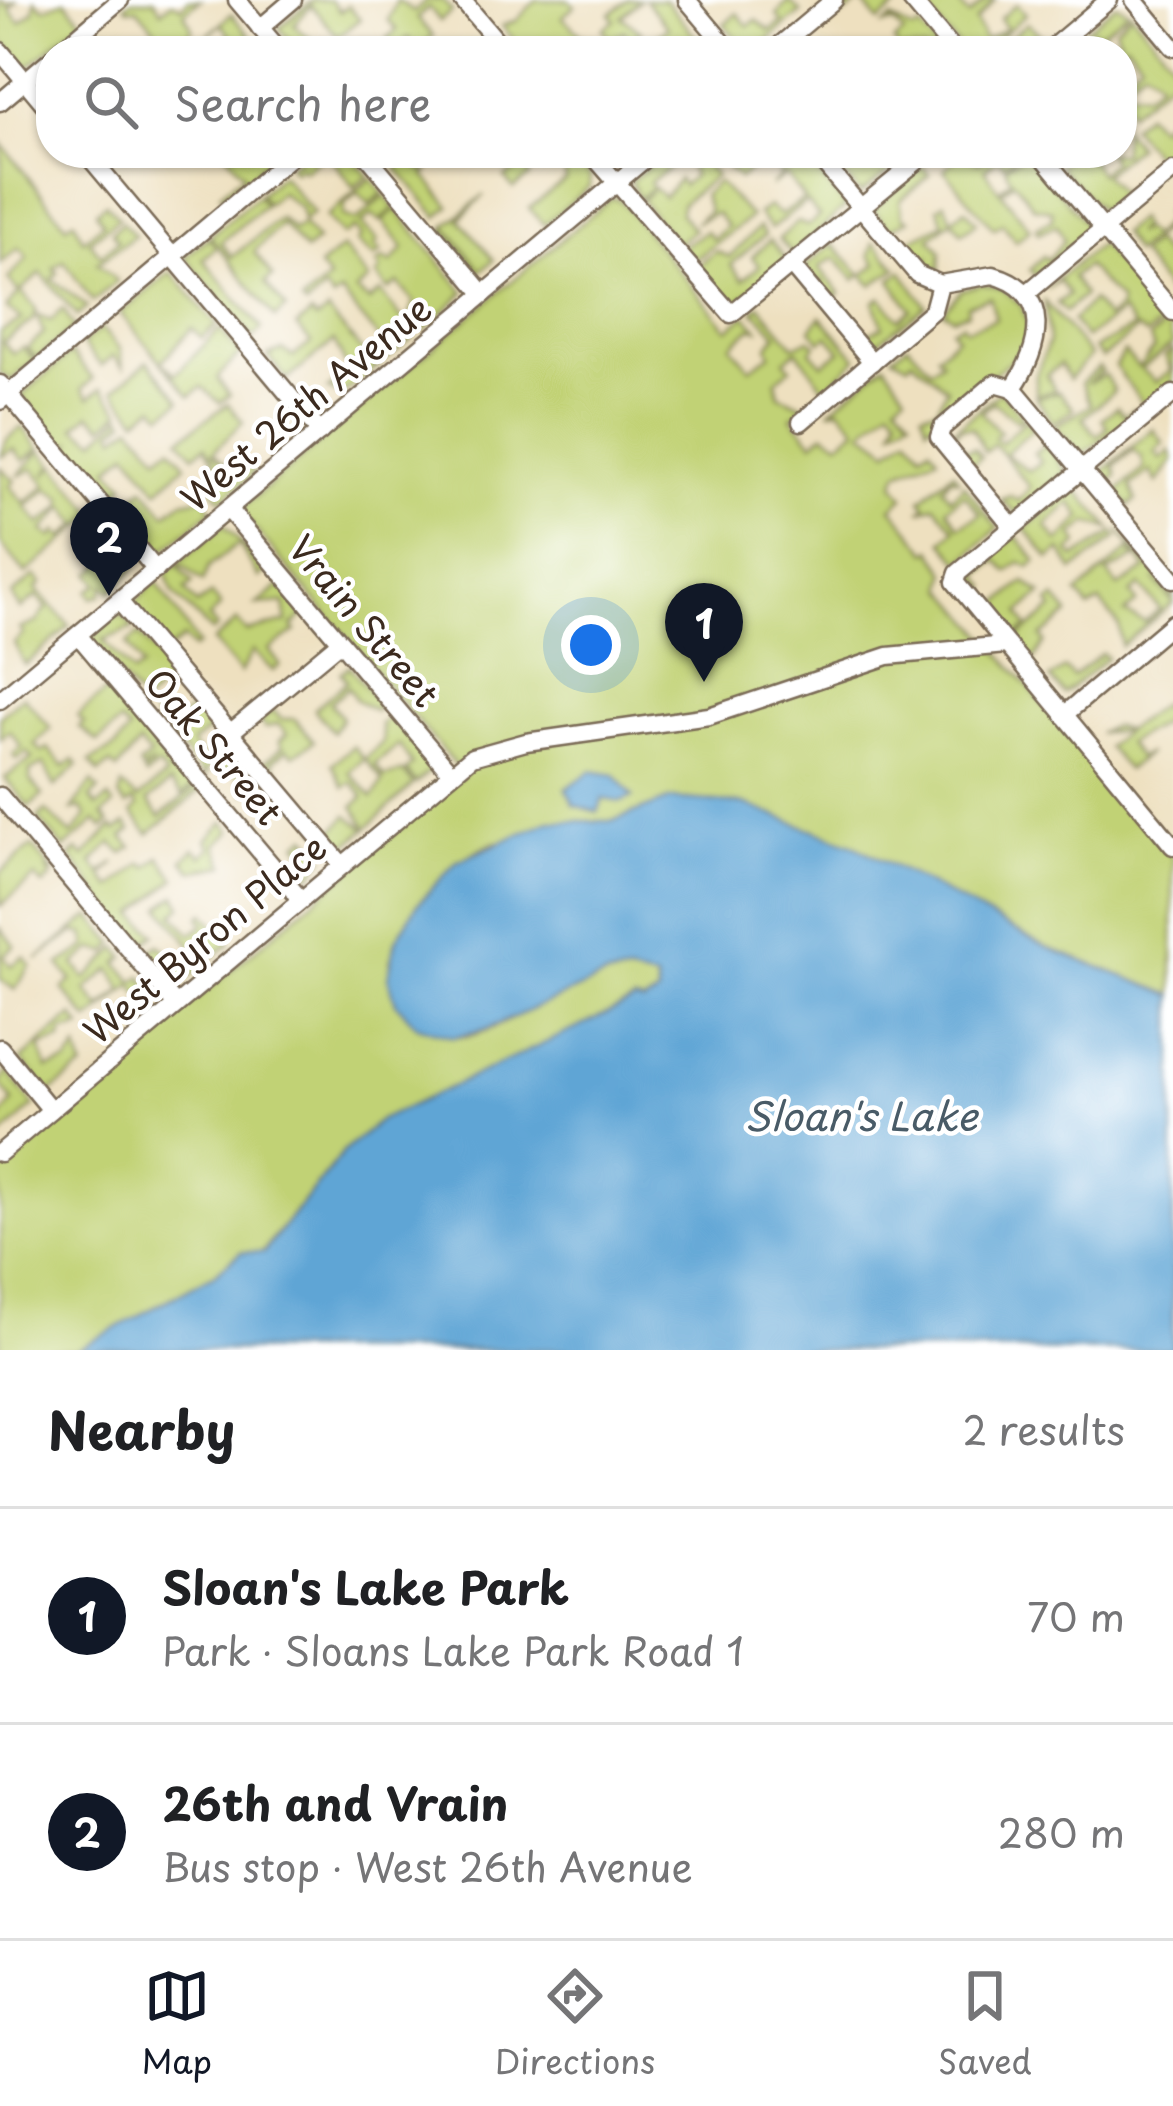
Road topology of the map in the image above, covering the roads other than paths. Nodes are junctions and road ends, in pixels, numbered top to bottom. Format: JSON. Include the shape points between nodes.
{"nodes":[{"id":1,"x":120,"y":0,"type":"edge"},
{"id":2,"x":237,"y":0,"type":"edge"},
{"id":3,"x":293,"y":0,"type":"edge"},
{"id":4,"x":462,"y":0,"type":"edge"},
{"id":5,"x":687,"y":0,"type":"edge"},
{"id":6,"x":834,"y":0,"type":"edge"},
{"id":7,"x":911,"y":0,"type":"edge"},
{"id":8,"x":1109,"y":0,"type":"edge"},
{"id":9,"x":1134,"y":0,"type":"edge"},
{"id":10,"x":260,"y":28,"type":"junction"},
{"id":11,"x":78,"y":36,"type":"edge"},
{"id":12,"x":267,"y":36,"type":"edge"},
{"id":13,"x":492,"y":36,"type":"edge"},
{"id":14,"x":717,"y":36,"type":"edge"},
{"id":15,"x":791,"y":36,"type":"edge"},
{"id":16,"x":941,"y":36,"type":"edge"},
{"id":17,"x":1066,"y":36,"type":"edge"},
{"id":18,"x":1173,"y":47,"type":"edge"},
{"id":19,"x":0,"y":51,"type":"edge"},
{"id":20,"x":36,"y":72,"type":"edge"},
{"id":21,"x":25,"y":81,"type":"junction"},
{"id":22,"x":36,"y":94,"type":"edge"},
{"id":23,"x":0,"y":102,"type":"edge"},
{"id":24,"x":99,"y":168,"type":"edge"},
{"id":25,"x":277,"y":168,"type":"edge"},
{"id":26,"x":378,"y":168,"type":"edge"},
{"id":27,"x":604,"y":168,"type":"edge"},
{"id":28,"x":634,"y":168,"type":"edge"},
{"id":29,"x":828,"y":168,"type":"edge"},
{"id":30,"x":909,"y":168,"type":"edge"},
{"id":31,"x":1052,"y":168,"type":"edge"},
{"id":32,"x":1173,"y":171,"type":"edge"},
{"id":33,"x":616,"y":183,"type":"junction"},
{"id":34,"x":862,"y":208,"type":"junction"},
{"id":35,"x":1103,"y":229,"type":"junction"},
{"id":36,"x":172,"y":256,"type":"junction"},
{"id":37,"x":792,"y":266,"type":"junction"},
{"id":38,"x":940,"y":284,"type":"junction"},
{"id":39,"x":484,"y":294,"type":"junction"},
{"id":40,"x":1026,"y":294,"type":"junction"},
{"id":41,"x":1173,"y":312,"type":"edge"},
{"id":42,"x":872,"y":362,"type":"junction"},
{"id":43,"x":1013,"y":388,"type":"junction"},
{"id":44,"x":3,"y":393,"type":"edge"},
{"id":45,"x":1173,"y":394,"type":"edge"},
{"id":46,"x":801,"y":422,"type":"dead end"},
{"id":47,"x":320,"y":432,"type":"junction"},
{"id":48,"x":1082,"y":470,"type":"junction"},
{"id":49,"x":228,"y":509,"type":"junction"},
{"id":50,"x":1013,"y":527,"type":"junction"},
{"id":51,"x":156,"y":570,"type":"junction"},
{"id":52,"x":1173,"y":579,"type":"edge"},
{"id":53,"x":119,"y":601,"type":"junction"},
{"id":54,"x":1173,"y":623,"type":"edge"},
{"id":55,"x":78,"y":635,"type":"junction"},
{"id":56,"x":340,"y":642,"type":"junction"},
{"id":57,"x":1006,"y":645,"type":"junction"},
{"id":58,"x":0,"y":700,"type":"edge"},
{"id":59,"x":1064,"y":715,"type":"junction"},
{"id":60,"x":230,"y":733,"type":"junction"},
{"id":61,"x":451,"y":772,"type":"junction"},
{"id":62,"x":0,"y":796,"type":"edge"},
{"id":63,"x":1173,"y":846,"type":"edge"},
{"id":64,"x":342,"y":865,"type":"junction"},
{"id":65,"x":301,"y":900,"type":"junction"},
{"id":66,"x":176,"y":1005,"type":"junction"},
{"id":67,"x":0,"y":1048,"type":"edge"},
{"id":68,"x":51,"y":1110,"type":"junction"},
{"id":69,"x":0,"y":1153,"type":"edge"}],
"edges":[{"from":1,"to":11,"type":"street"},
{"from":2,"to":10,"type":"street"},
{"from":3,"to":10,"type":"street"},
{"from":4,"to":13,"type":"street"},
{"from":5,"to":14,"type":"street"},
{"from":6,"to":15,"type":"street"},
{"from":7,"to":16,"type":"street"},
{"from":8,"to":17,"type":"street"},
{"from":9,"to":18,"type":"street"},
{"from":10,"to":12,"type":"street"},
{"from":19,"to":21,"type":"street"},
{"from":20,"to":21,"type":"street"},
{"from":21,"to":22,"type":"street"},
{"from":21,"to":23,"type":"street"},
{"from":24,"to":36,"type":"street"},
{"from":25,"to":36,"type":"street"},
{"from":26,"to":39,"type":"street"},
{"from":27,"to":33,"type":"street"},
{"from":28,"to":33,"type":"street","name":"West 26th Avenue"},
{"from":29,"to":34,"type":"street"},
{"from":30,"to":34,"type":"street"},
{"from":31,"to":35,"type":"street"},
{"from":32,"to":35,"type":"street"},
{"from":33,"to":37,"type":"street","via":[[729,314]]},
{"from":33,"to":39,"type":"street","name":"West 26th Avenue"},
{"from":34,"to":37,"type":"street"},
{"from":34,"to":38,"type":"street","via":[[917,274]]},
{"from":35,"to":40,"type":"street"},
{"from":35,"to":41,"type":"street"},
{"from":36,"to":44,"type":"street"},
{"from":36,"to":47,"type":"street"},
{"from":37,"to":42,"type":"street"},
{"from":38,"to":40,"type":"street","via":[[993,274]]},
{"from":38,"to":42,"type":"street","via":[[933,310]]},
{"from":39,"to":47,"type":"street","name":"West 26th Avenue"},
{"from":40,"to":43,"type":"street","via":[[1039,338]]},
{"from":42,"to":46,"type":"street"},
{"from":43,"to":48,"type":"street"},
{"from":43,"to":50,"type":"street","via":[[994,383],[940,435]]},
{"from":44,"to":51,"type":"street"},
{"from":45,"to":48,"type":"street"},
{"from":47,"to":49,"type":"street","name":"West 26th Avenue"},
{"from":48,"to":50,"type":"street"},
{"from":48,"to":52,"type":"street"},
{"from":49,"to":51,"type":"street","name":"West 26th Avenue"},
{"from":49,"to":56,"type":"street","name":"Vrain Street"},
{"from":50,"to":57,"type":"street","via":[[958,573],[957,589]]},
{"from":51,"to":53,"type":"street","name":"West 26th Avenue"},
{"from":53,"to":55,"type":"street","name":"West 26th Avenue"},
{"from":53,"to":60,"type":"street"},
{"from":54,"to":59,"type":"street"},
{"from":55,"to":58,"type":"street","name":"West 26th Avenue"},
{"from":55,"to":65,"type":"street","name":"Oak Street"},
{"from":56,"to":60,"type":"street"},
{"from":56,"to":61,"type":"street","name":"Vrain Street"},
{"from":57,"to":59,"type":"street"},
{"from":57,"to":61,"type":"street","name":"West Byron Place","via":[[888,656],[709,716],[499,747]]},
{"from":59,"to":63,"type":"street"},
{"from":60,"to":64,"type":"street"},
{"from":61,"to":64,"type":"street","name":"West Byron Place"},
{"from":62,"to":66,"type":"street"},
{"from":64,"to":65,"type":"street","name":"West Byron Place"},
{"from":65,"to":66,"type":"street","name":"West Byron Place"},
{"from":66,"to":68,"type":"street","name":"West Byron Place"},
{"from":67,"to":68,"type":"street"},
{"from":68,"to":69,"type":"street","name":"West Byron Place"}]}
